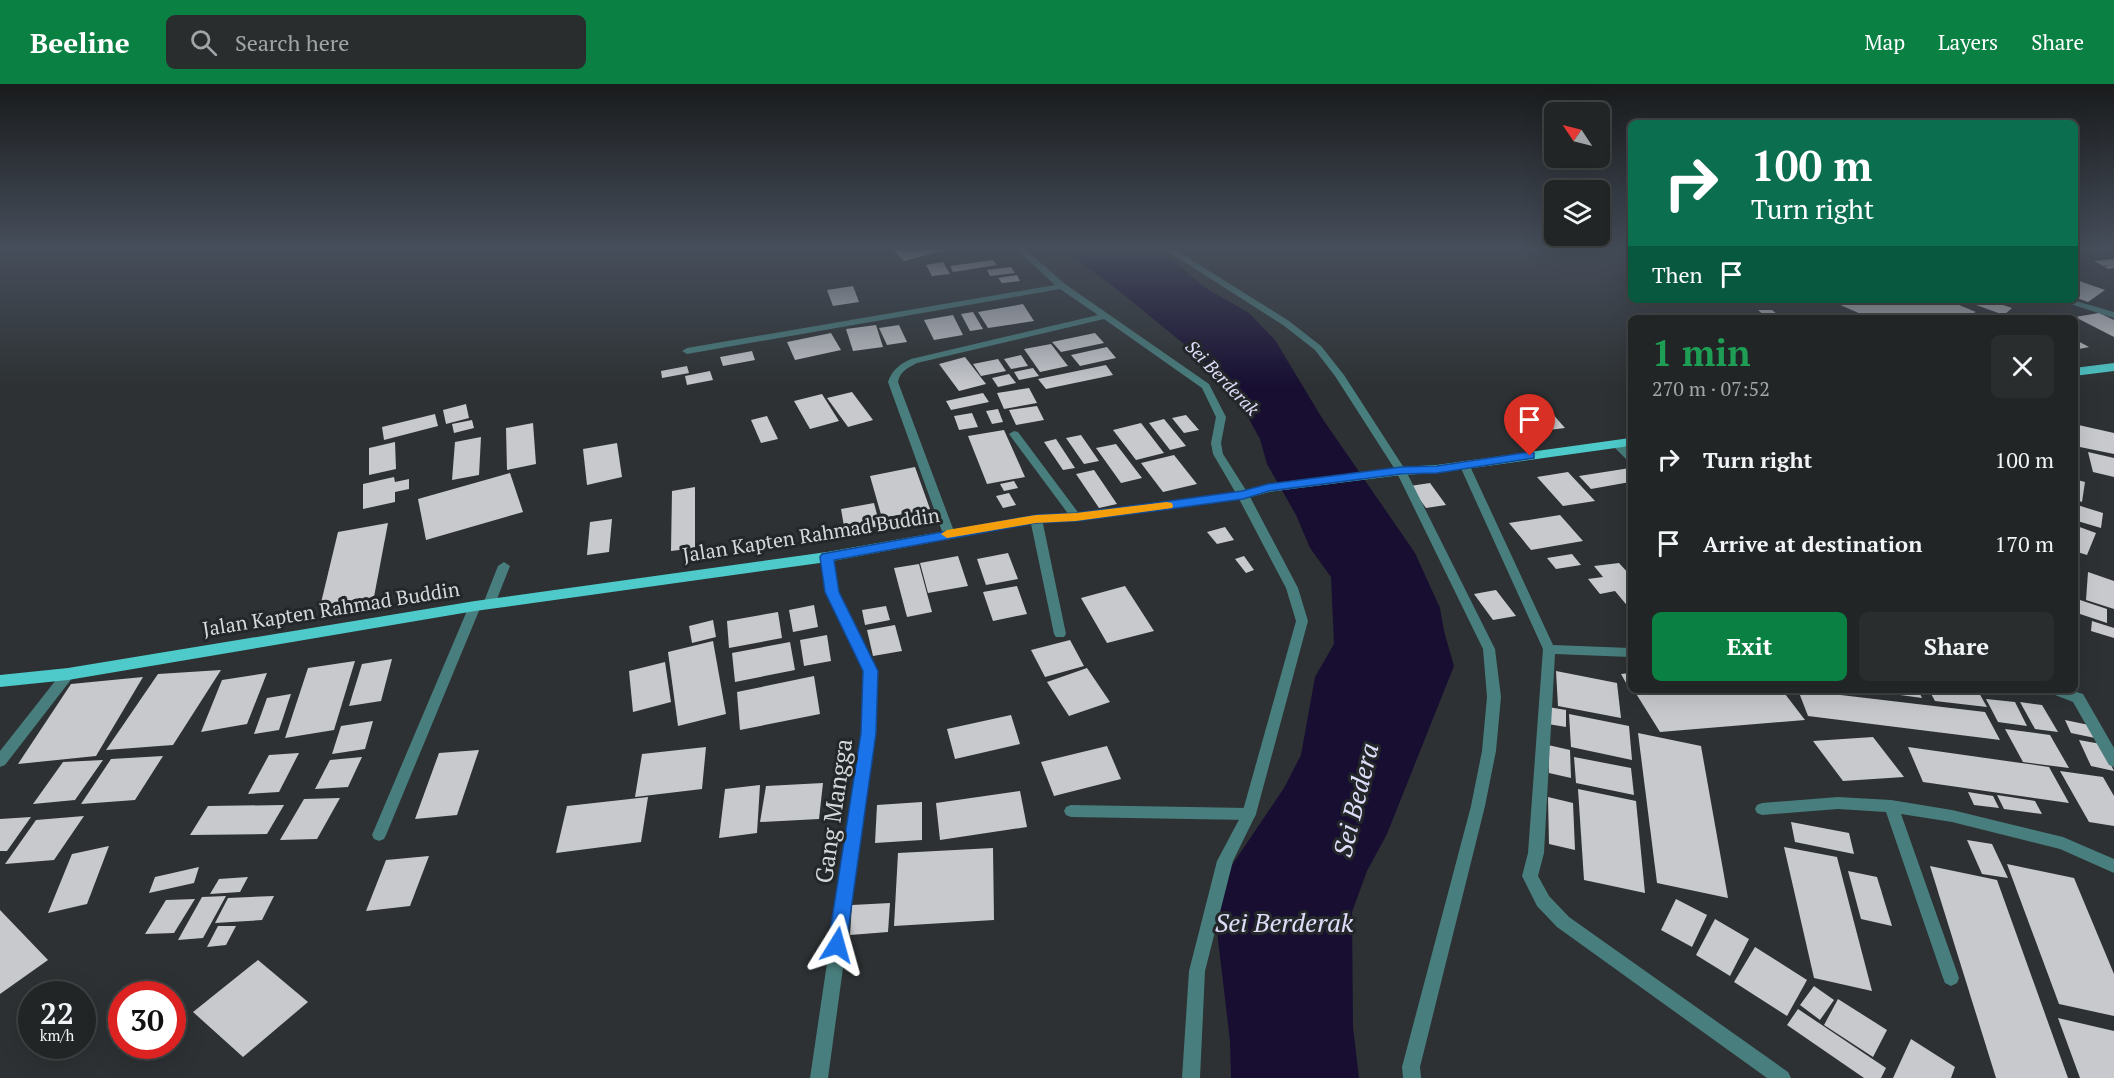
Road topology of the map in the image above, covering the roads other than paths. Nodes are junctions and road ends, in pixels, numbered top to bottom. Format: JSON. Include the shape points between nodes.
{"nodes":[{"id":1,"x":1008,"y":295,"type":"edge"},
{"id":2,"x":1076,"y":295,"type":"edge"},
{"id":3,"x":1242,"y":295,"type":"edge"},
{"id":4,"x":2072,"y":303,"type":"edge"},
{"id":5,"x":2114,"y":315,"type":"edge"},
{"id":6,"x":1107,"y":316,"type":"junction"},
{"id":7,"x":687,"y":351,"type":"dead end"},
{"id":8,"x":2114,"y":367,"type":"edge"},
{"id":9,"x":2078,"y":372,"type":"edge"},
{"id":10,"x":1014,"y":434,"type":"dead end"},
{"id":11,"x":1624,"y":443,"type":"edge"},
{"id":12,"x":1464,"y":464,"type":"junction"},
{"id":13,"x":1401,"y":471,"type":"junction"},
{"id":14,"x":1243,"y":495,"type":"junction"},
{"id":15,"x":1076,"y":517,"type":"junction"},
{"id":16,"x":1036,"y":519,"type":"junction"},
{"id":17,"x":949,"y":534,"type":"junction"},
{"id":18,"x":827,"y":557,"type":"junction"},
{"id":19,"x":504,"y":566,"type":"dead end"},
{"id":20,"x":482,"y":605,"type":"junction"},
{"id":21,"x":1060,"y":634,"type":"dead end"},
{"id":22,"x":1549,"y":649,"type":"junction"},
{"id":23,"x":1628,"y":652,"type":"edge"},
{"id":24,"x":68,"y":674,"type":"junction"},
{"id":25,"x":0,"y":681,"type":"edge"},
{"id":26,"x":2064,"y":693,"type":"edge"},
{"id":27,"x":0,"y":760,"type":"edge"},
{"id":28,"x":2114,"y":761,"type":"edge"},
{"id":29,"x":1891,"y":806,"type":"junction"},
{"id":30,"x":1762,"y":809,"type":"dead end"},
{"id":31,"x":1071,"y":811,"type":"dead end"},
{"id":32,"x":1249,"y":814,"type":"junction"},
{"id":33,"x":379,"y":835,"type":"dead end"},
{"id":34,"x":2114,"y":866,"type":"edge"},
{"id":35,"x":1951,"y":978,"type":"dead end"},
{"id":36,"x":819,"y":1078,"type":"edge"},
{"id":37,"x":1191,"y":1078,"type":"edge"},
{"id":38,"x":1412,"y":1078,"type":"edge"},
{"id":39,"x":1782,"y":1078,"type":"edge"}],
"edges":[{"from":1,"to":7,"type":"street"},
{"from":2,"to":6,"type":"street"},
{"from":3,"to":13,"type":"street","via":[[1318,348]]},
{"from":4,"to":5,"type":"street"},
{"from":6,"to":14,"type":"street","via":[[1206,386],[1221,417],[1218,454]]},
{"from":6,"to":17,"type":"street","via":[[914,361],[894,375],[893,382]]},
{"from":8,"to":9,"type":"main road"},
{"from":10,"to":15,"type":"street"},
{"from":11,"to":12,"type":"main road","name":"Jalan Kapten Rahmad Buddin"},
{"from":12,"to":13,"type":"main road","name":"Jalan Kapten Rahmad Buddin"},
{"from":12,"to":22,"type":"street"},
{"from":13,"to":14,"type":"main road","name":"Jalan Kapten Rahmad Buddin","via":[[1268,488]]},
{"from":13,"to":38,"type":"street","via":[[1489,649],[1494,697],[1478,806],[1411,1067]]},
{"from":14,"to":15,"type":"main road","name":"Jalan Kapten Rahmad Buddin"},
{"from":14,"to":32,"type":"street","via":[[1292,588],[1302,621]]},
{"from":15,"to":16,"type":"main road","name":"Jalan Kapten Rahmad Buddin"},
{"from":16,"to":17,"type":"main road","name":"Jalan Kapten Rahmad Buddin"},
{"from":16,"to":21,"type":"street"},
{"from":17,"to":18,"type":"main road","name":"Jalan Kapten Rahmad Buddin"},
{"from":18,"to":20,"type":"main road","name":"Jalan Kapten Rahmad Buddin"},
{"from":18,"to":36,"type":"street","name":"Gang Mangga","via":[[832,592],[870,671],[868,733]]},
{"from":19,"to":20,"type":"street"},
{"from":20,"to":24,"type":"main road","name":"Jalan Kapten Rahmad Buddin"},
{"from":20,"to":33,"type":"street"},
{"from":22,"to":23,"type":"street"},
{"from":22,"to":39,"type":"street","via":[[1536,853],[1530,876],[1543,901],[1563,922]]},
{"from":24,"to":25,"type":"main road","name":"Jalan Kapten Rahmad Buddin"},
{"from":24,"to":27,"type":"street"},
{"from":26,"to":28,"type":"street","via":[[2078,698]]},
{"from":29,"to":30,"type":"street","via":[[1838,803]]},
{"from":29,"to":34,"type":"street","via":[[1952,816],[2063,843]]},
{"from":29,"to":35,"type":"street"},
{"from":31,"to":32,"type":"street"},
{"from":32,"to":37,"type":"street","via":[[1225,861],[1197,971]]}]}
